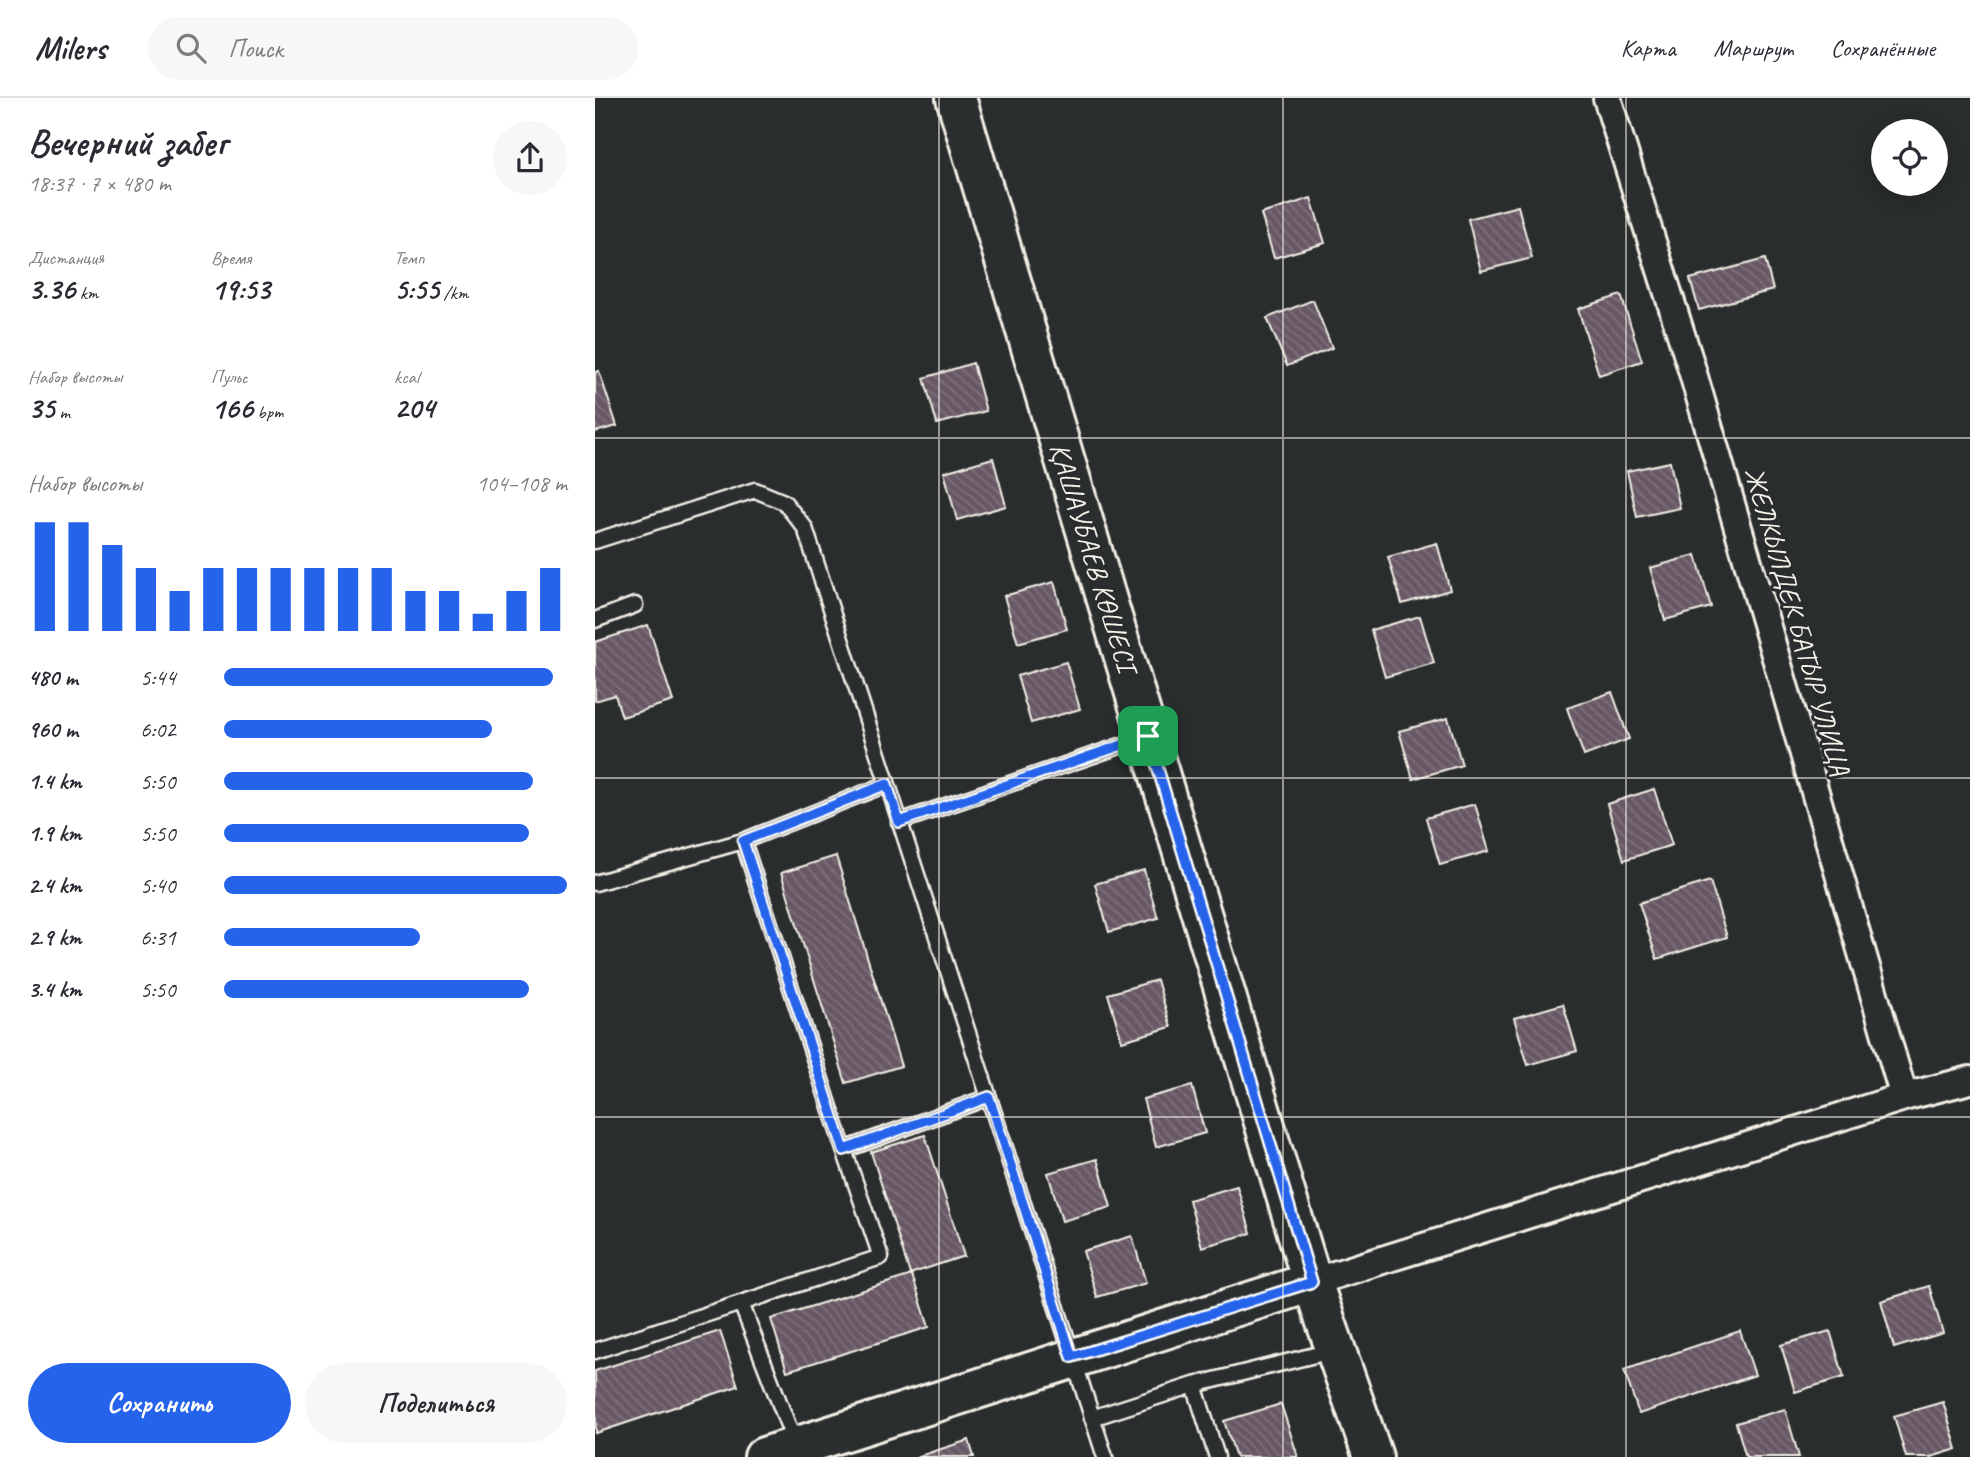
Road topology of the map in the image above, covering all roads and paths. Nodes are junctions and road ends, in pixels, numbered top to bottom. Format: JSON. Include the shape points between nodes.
{"nodes":[{"id":1,"x":956,"y":98,"type":"edge"},
{"id":2,"x":1607,"y":98,"type":"edge"},
{"id":3,"x":595,"y":541,"type":"edge"},
{"id":4,"x":635,"y":606,"type":"dead end"},
{"id":5,"x":595,"y":620,"type":"edge"},
{"id":6,"x":1148,"y":736,"type":"junction"},
{"id":7,"x":887,"y":784,"type":"junction"},
{"id":8,"x":899,"y":822,"type":"junction"},
{"id":9,"x":743,"y":841,"type":"junction"},
{"id":10,"x":595,"y":883,"type":"edge"},
{"id":11,"x":1970,"y":1080,"type":"edge"},
{"id":12,"x":989,"y":1097,"type":"junction"},
{"id":13,"x":1904,"y":1097,"type":"junction"},
{"id":14,"x":844,"y":1150,"type":"junction"},
{"id":15,"x":1312,"y":1282,"type":"junction"},
{"id":16,"x":741,"y":1303,"type":"junction"},
{"id":17,"x":1336,"y":1349,"type":"junction"},
{"id":18,"x":595,"y":1351,"type":"edge"},
{"id":19,"x":1072,"y":1357,"type":"junction"},
{"id":20,"x":1193,"y":1385,"type":"junction"},
{"id":21,"x":1092,"y":1418,"type":"junction"},
{"id":22,"x":787,"y":1454,"type":"edge"},
{"id":23,"x":1105,"y":1457,"type":"edge"},
{"id":24,"x":1217,"y":1457,"type":"edge"},
{"id":25,"x":1373,"y":1457,"type":"edge"}],
"edges":[{"from":1,"to":6,"type":"street","name":"ҚАШАУБАЕВ КӨШЕСІ"},
{"from":2,"to":13,"type":"street","name":"ЖЕЛКЫЛДЕК БАТЫР УЛИЦА","via":[[1690,363]]},
{"from":3,"to":7,"type":"lane","via":[[755,490],[784,502],[805,528]]},
{"from":4,"to":5,"type":"lane"},
{"from":6,"to":8,"type":"lane"},
{"from":6,"to":15,"type":"street","name":"ҚАШАУБАЕВ КӨШЕСІ"},
{"from":7,"to":8,"type":"lane"},
{"from":7,"to":9,"type":"lane"},
{"from":8,"to":12,"type":"lane"},
{"from":9,"to":10,"type":"lane"},
{"from":9,"to":14,"type":"lane"},
{"from":11,"to":13,"type":"street"},
{"from":12,"to":14,"type":"lane"},
{"from":12,"to":19,"type":"lane"},
{"from":13,"to":15,"type":"street"},
{"from":14,"to":16,"type":"lane","via":[[881,1257]]},
{"from":15,"to":17,"type":"street","name":"ҚАШАУБАЕВ КӨШЕСІ"},
{"from":15,"to":19,"type":"street"},
{"from":16,"to":18,"type":"lane"},
{"from":16,"to":22,"type":"lane"},
{"from":17,"to":20,"type":"lane"},
{"from":17,"to":25,"type":"street","name":"ҚАШАУБАЕВ КӨШЕСІ"},
{"from":19,"to":21,"type":"lane"},
{"from":19,"to":22,"type":"street"},
{"from":20,"to":21,"type":"lane"},
{"from":20,"to":24,"type":"lane"},
{"from":21,"to":23,"type":"lane"}]}
